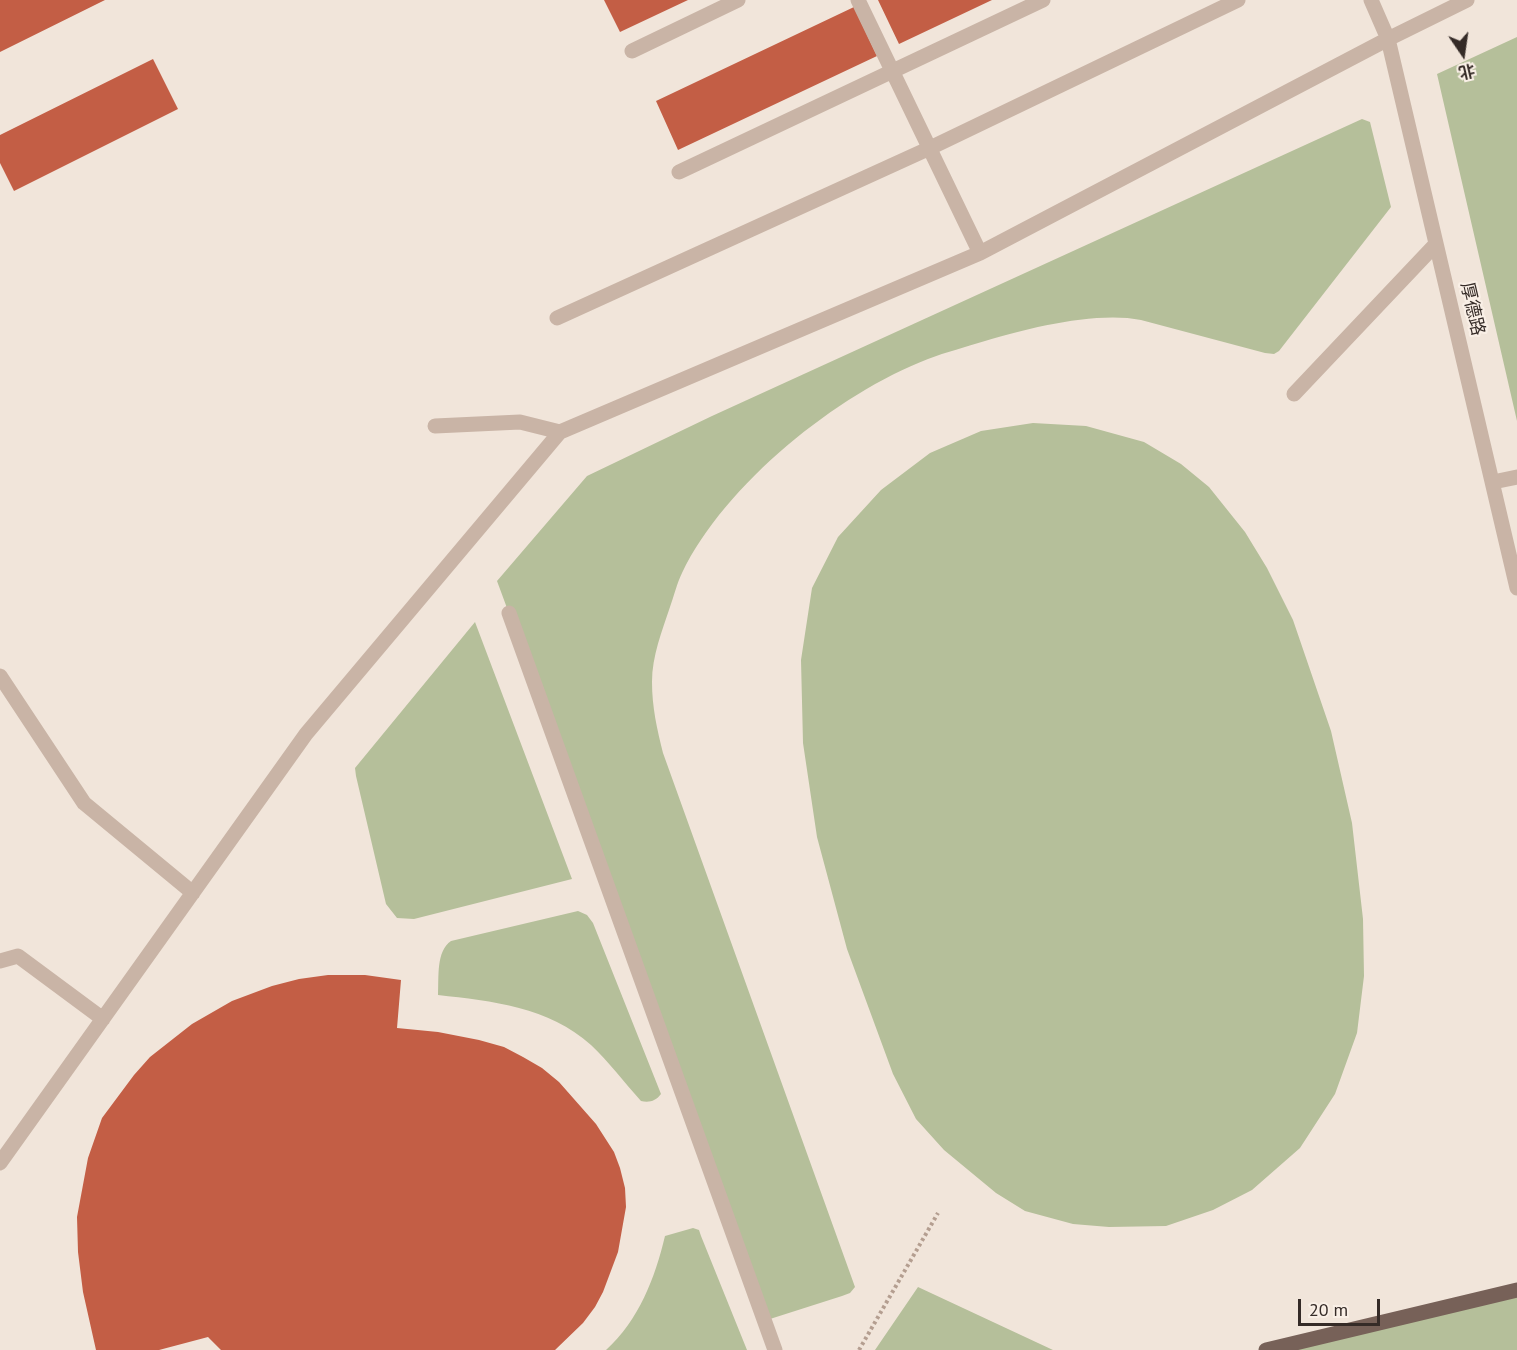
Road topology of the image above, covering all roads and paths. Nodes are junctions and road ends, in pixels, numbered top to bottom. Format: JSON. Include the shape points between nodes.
{"nodes":[{"id":1,"x":738,"y":0,"type":"edge"},
{"id":2,"x":858,"y":0,"type":"edge"},
{"id":3,"x":1043,"y":0,"type":"edge"},
{"id":4,"x":1238,"y":0,"type":"edge"},
{"id":5,"x":1371,"y":0,"type":"edge"},
{"id":6,"x":1467,"y":0,"type":"edge"},
{"id":7,"x":1388,"y":39,"type":"junction"},
{"id":8,"x":632,"y":51,"type":"dead end"},
{"id":9,"x":892,"y":71,"type":"junction"},
{"id":10,"x":930,"y":148,"type":"junction"},
{"id":11,"x":679,"y":172,"type":"dead end"},
{"id":12,"x":1436,"y":244,"type":"junction"},
{"id":13,"x":980,"y":253,"type":"junction"},
{"id":14,"x":556,"y":318,"type":"dead end"},
{"id":15,"x":1294,"y":394,"type":"dead end"},
{"id":16,"x":435,"y":426,"type":"dead end"},
{"id":17,"x":560,"y":432,"type":"junction"},
{"id":18,"x":1517,"y":477,"type":"edge"},
{"id":19,"x":1493,"y":482,"type":"junction"},
{"id":20,"x":1517,"y":588,"type":"edge"},
{"id":21,"x":509,"y":613,"type":"dead end"},
{"id":22,"x":0,"y":676,"type":"edge"},
{"id":23,"x":193,"y":893,"type":"junction"},
{"id":24,"x":0,"y":961,"type":"edge"},
{"id":25,"x":103,"y":1019,"type":"junction"},
{"id":26,"x":0,"y":1164,"type":"edge"},
{"id":27,"x":938,"y":1213,"type":"dead end"},
{"id":28,"x":1517,"y":1290,"type":"edge"},
{"id":29,"x":775,"y":1350,"type":"edge"},
{"id":30,"x":859,"y":1350,"type":"edge"},
{"id":31,"x":1266,"y":1350,"type":"edge"}],
"edges":[{"from":1,"to":8,"type":"street"},
{"from":2,"to":9,"type":"street"},
{"from":3,"to":9,"type":"street"},
{"from":4,"to":10,"type":"street"},
{"from":5,"to":7,"type":"street","name":"厚德路"},
{"from":6,"to":7,"type":"street"},
{"from":7,"to":12,"type":"street","name":"厚德路"},
{"from":7,"to":13,"type":"street"},
{"from":9,"to":10,"type":"street"},
{"from":9,"to":11,"type":"street"},
{"from":10,"to":13,"type":"street"},
{"from":10,"to":14,"type":"street"},
{"from":12,"to":15,"type":"street"},
{"from":12,"to":19,"type":"street","name":"厚德路"},
{"from":13,"to":17,"type":"street"},
{"from":16,"to":17,"type":"street","via":[[520,422]]},
{"from":17,"to":23,"type":"street","via":[[306,734]]},
{"from":18,"to":19,"type":"street"},
{"from":19,"to":20,"type":"street","name":"厚德路"},
{"from":21,"to":29,"type":"street"},
{"from":22,"to":23,"type":"street","via":[[84,803]]},
{"from":23,"to":25,"type":"street"},
{"from":24,"to":25,"type":"street","via":[[18,956]]},
{"from":25,"to":26,"type":"street"},
{"from":27,"to":30,"type":"path"},
{"from":28,"to":31,"type":"main road"}]}
